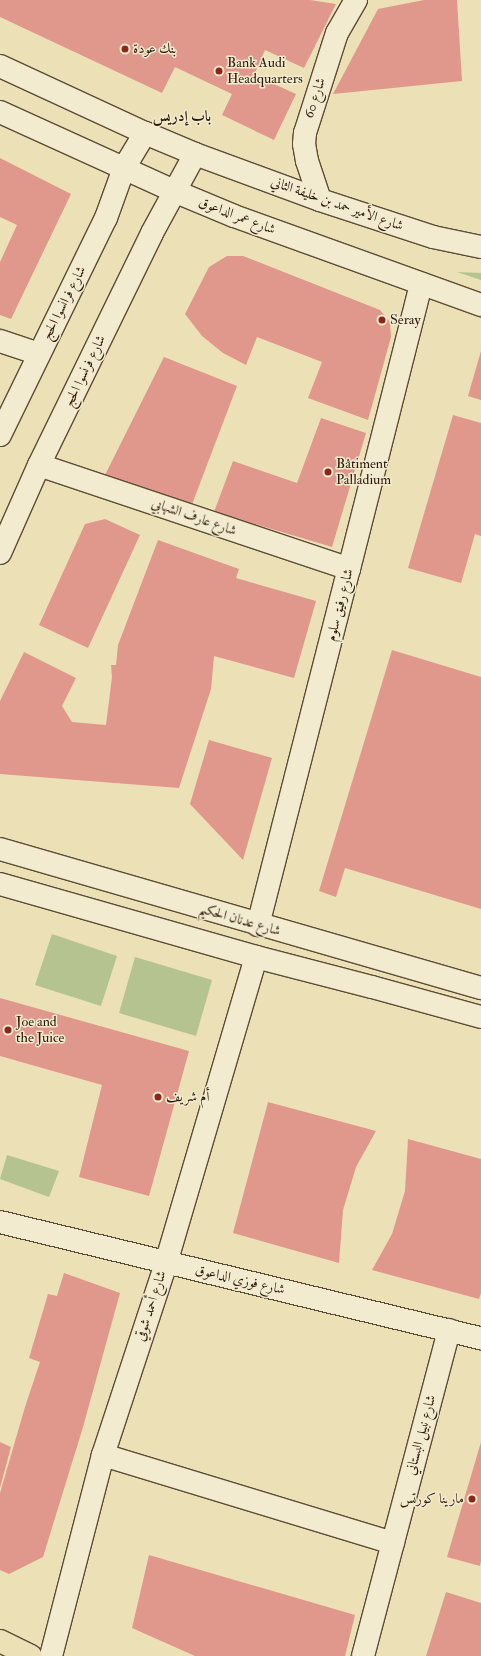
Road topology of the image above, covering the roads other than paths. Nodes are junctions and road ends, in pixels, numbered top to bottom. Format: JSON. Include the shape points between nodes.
{"nodes":[{"id":1,"x":356,"y":0,"type":"edge"},
{"id":2,"x":0,"y":66,"type":"edge"},
{"id":3,"x":0,"y":112,"type":"edge"},
{"id":4,"x":144,"y":133,"type":"junction"},
{"id":5,"x":195,"y":154,"type":"junction"},
{"id":6,"x":124,"y":168,"type":"junction"},
{"id":7,"x":174,"y":191,"type":"junction"},
{"id":8,"x":320,"y":200,"type":"junction"},
{"id":9,"x":481,"y":247,"type":"edge"},
{"id":10,"x":421,"y":284,"type":"junction"},
{"id":11,"x":481,"y":305,"type":"edge"},
{"id":12,"x":0,"y":341,"type":"edge"},
{"id":13,"x":39,"y":354,"type":"junction"},
{"id":14,"x":0,"y":435,"type":"edge"},
{"id":15,"x":39,"y":465,"type":"junction"},
{"id":16,"x":0,"y":553,"type":"edge"},
{"id":17,"x":350,"y":569,"type":"junction"},
{"id":18,"x":0,"y":850,"type":"edge"},
{"id":19,"x":0,"y":884,"type":"edge"},
{"id":20,"x":258,"y":925,"type":"junction"},
{"id":21,"x":256,"y":957,"type":"junction"},
{"id":22,"x":481,"y":988,"type":"edge"},
{"id":23,"x":481,"y":1017,"type":"edge"},
{"id":24,"x":0,"y":1222,"type":"edge"},
{"id":25,"x":166,"y":1263,"type":"junction"},
{"id":26,"x":449,"y":1330,"type":"junction"},
{"id":27,"x":481,"y":1338,"type":"edge"},
{"id":28,"x":103,"y":1455,"type":"junction"},
{"id":29,"x":393,"y":1543,"type":"junction"},
{"id":30,"x":0,"y":1641,"type":"edge"},
{"id":31,"x":31,"y":1656,"type":"edge"},
{"id":32,"x":50,"y":1656,"type":"edge"},
{"id":33,"x":363,"y":1656,"type":"edge"}],
"edges":[{"from":1,"to":8,"type":"street","name":"شارع 60","via":[[337,33],[305,133],[307,161]]},
{"from":2,"to":4,"type":"street"},
{"from":3,"to":6,"type":"street","name":"شارع عمر الداعوق"},
{"from":4,"to":5,"type":"street"},
{"from":4,"to":6,"type":"street","name":"شارع فرانسوا الحج"},
{"from":5,"to":7,"type":"street","name":"شارع فرنسوا الحج"},
{"from":5,"to":8,"type":"street","name":"شارع الأمير حمد بن خليفة الثاني"},
{"from":6,"to":7,"type":"street","name":"شارع عمر الداعوق"},
{"from":6,"to":13,"type":"street","name":"شارع فرانسوا الحج","via":[[106,218]]},
{"from":7,"to":10,"type":"street","name":"شارع عمر الداعوق","via":[[234,216]]},
{"from":7,"to":15,"type":"street","name":"شارع فرنسوا الحج"},
{"from":8,"to":9,"type":"street","name":"شارع الأمير حمد بن خليفة الثاني","via":[[433,236]]},
{"from":10,"to":11,"type":"street","name":"شارع عمر الداعوق"},
{"from":10,"to":17,"type":"street","name":"شارع رفيق سلوم"},
{"from":12,"to":13,"type":"street"},
{"from":13,"to":14,"type":"street","name":"شارع فرانسوا الحج"},
{"from":15,"to":16,"type":"street","name":"شارع فرنسوا الحج"},
{"from":15,"to":17,"type":"street","name":"شارع عارف الشهابي"},
{"from":17,"to":20,"type":"street","name":"شارع رفيق سلوم"},
{"from":18,"to":20,"type":"street","name":"شارع عدنان الحكيم"},
{"from":19,"to":21,"type":"street"},
{"from":20,"to":22,"type":"street","name":"شارع عدنان الحكيم"},
{"from":21,"to":23,"type":"street"},
{"from":21,"to":25,"type":"street","name":"شارع أحمد شوقي"},
{"from":24,"to":25,"type":"street","name":"شارع فوزي الداعوق"},
{"from":25,"to":26,"type":"street","name":"شارع فوزي الداعوق"},
{"from":25,"to":28,"type":"street","name":"شارع أحمد شوقي"},
{"from":26,"to":27,"type":"street","name":"شارع فوزي الداعوق"},
{"from":26,"to":29,"type":"street","name":"شارع نبيل البستاني"},
{"from":28,"to":29,"type":"street"},
{"from":28,"to":32,"type":"street","name":"شارع أحمد شوقي"},
{"from":29,"to":33,"type":"street","name":"شارع نبيل البستاني"},
{"from":30,"to":31,"type":"highway"}]}
